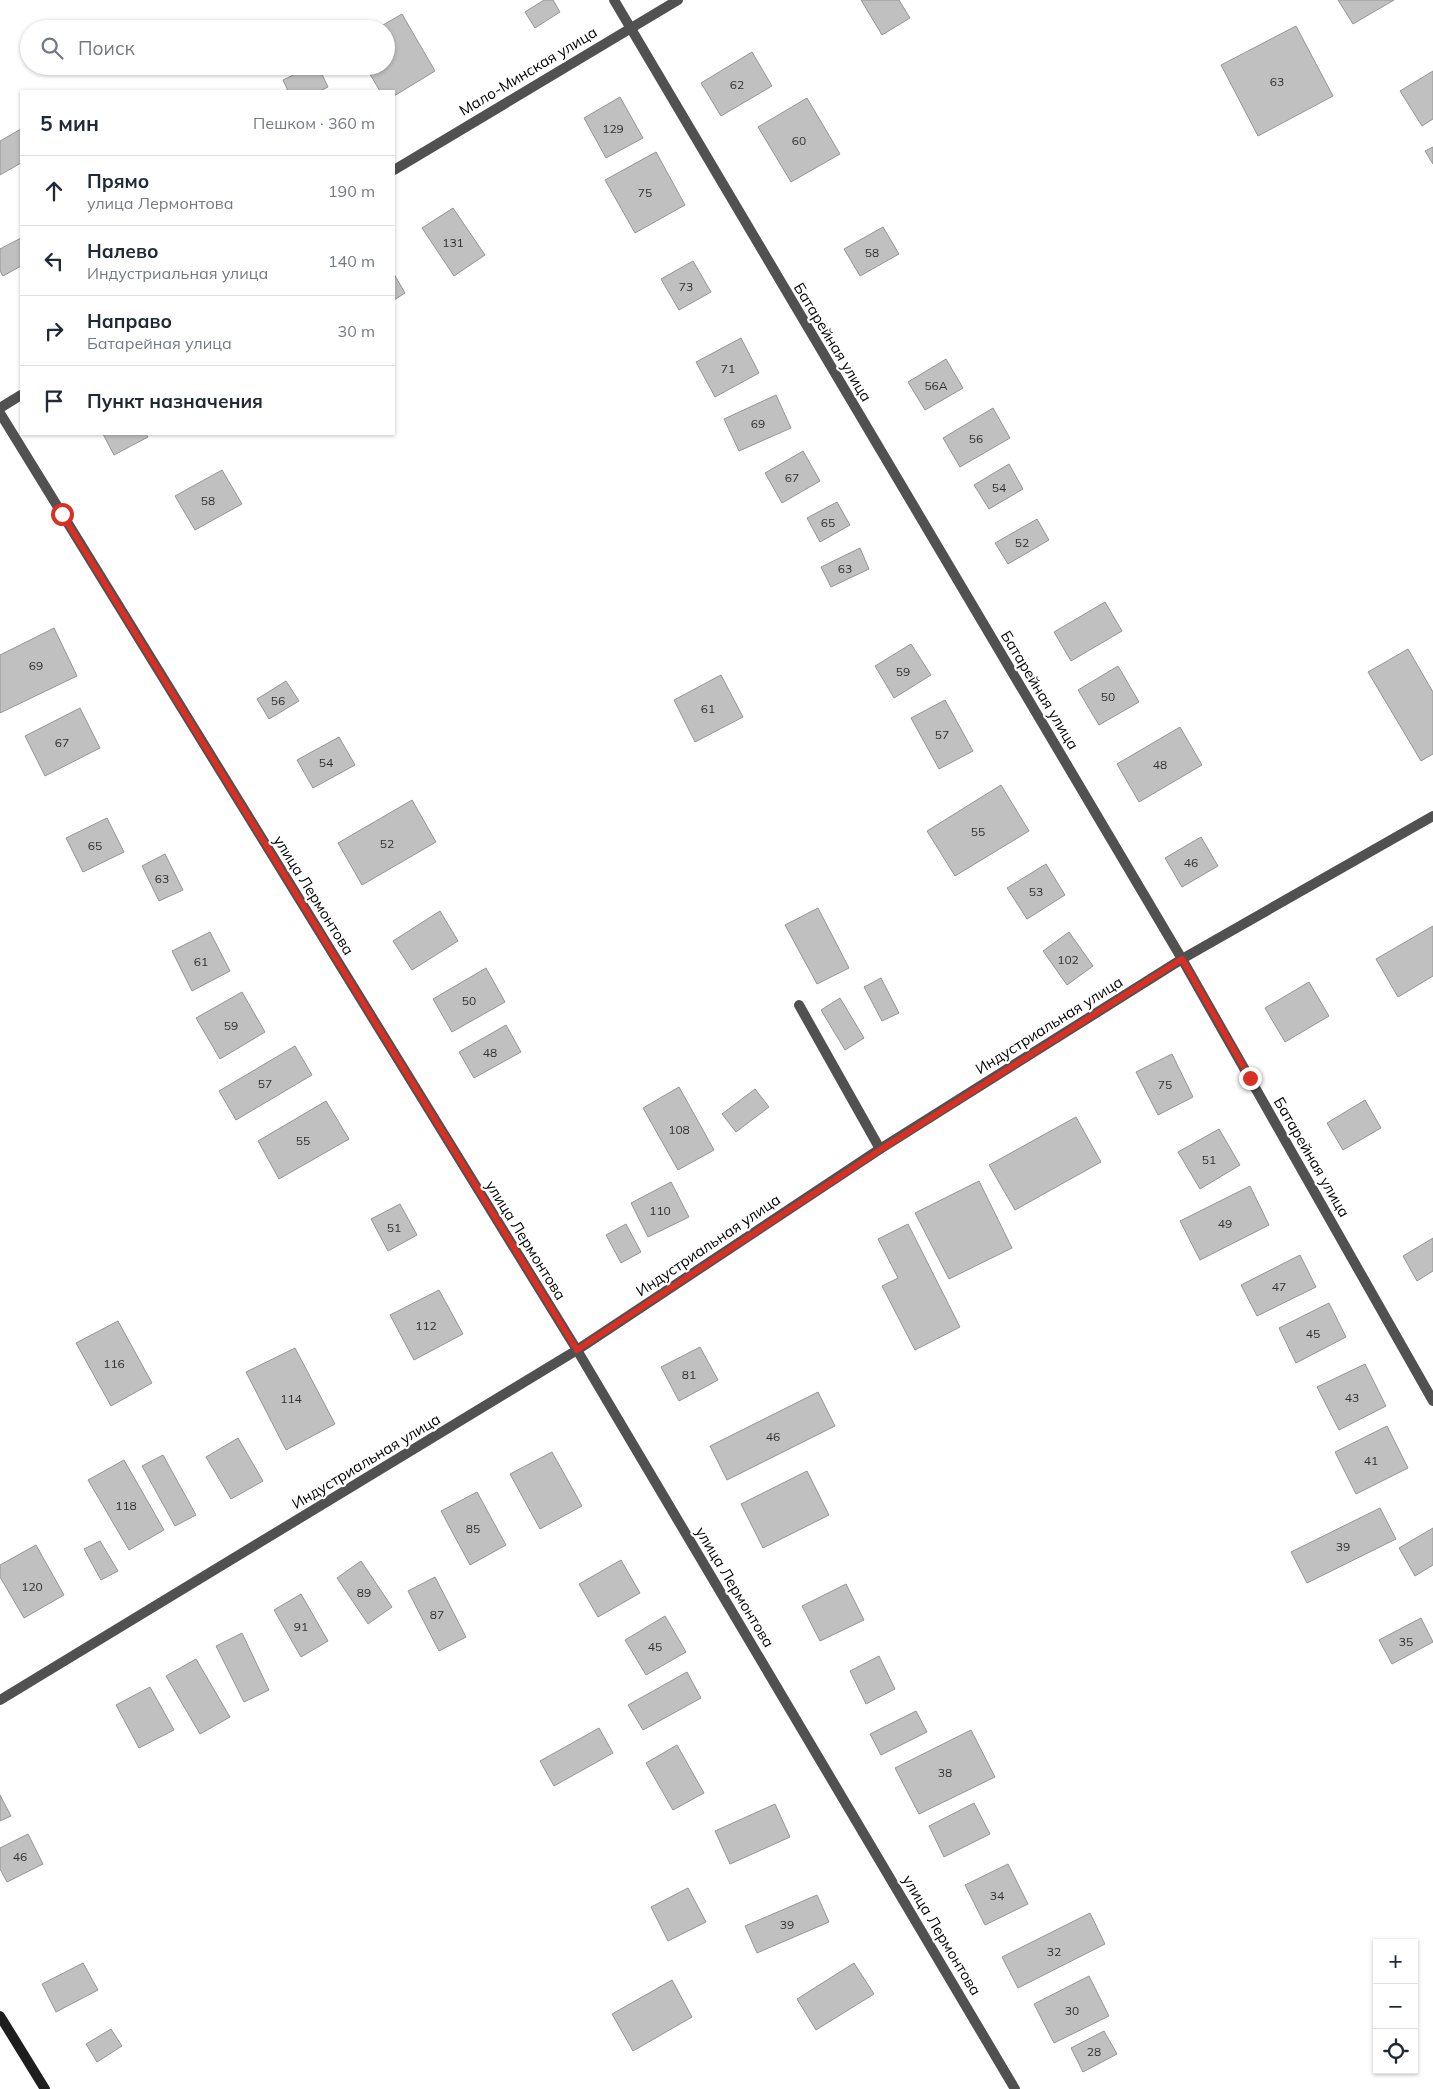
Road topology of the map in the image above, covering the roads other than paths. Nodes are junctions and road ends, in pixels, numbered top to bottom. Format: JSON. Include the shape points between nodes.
{"nodes":[{"id":1,"x":614,"y":0,"type":"edge"},
{"id":2,"x":678,"y":0,"type":"edge"},
{"id":3,"x":629,"y":28,"type":"junction"},
{"id":4,"x":395,"y":169,"type":"edge"},
{"id":5,"x":20,"y":396,"type":"edge"},
{"id":6,"x":0,"y":408,"type":"edge"},
{"id":7,"x":0,"y":413,"type":"edge"},
{"id":8,"x":1433,"y":816,"type":"edge"},
{"id":9,"x":1182,"y":959,"type":"junction"},
{"id":10,"x":800,"y":1005,"type":"dead end"},
{"id":11,"x":880,"y":1150,"type":"junction"},
{"id":12,"x":577,"y":1350,"type":"junction"},
{"id":13,"x":1433,"y":1401,"type":"edge"},
{"id":14,"x":0,"y":1700,"type":"edge"},
{"id":15,"x":0,"y":2016,"type":"edge"},
{"id":16,"x":45,"y":2089,"type":"edge"},
{"id":17,"x":1015,"y":2089,"type":"edge"}],
"edges":[{"from":1,"to":3,"type":"street","name":"Батарейная улица"},
{"from":2,"to":3,"type":"street","name":"Мало-Минская улица"},
{"from":3,"to":4,"type":"street","name":"Мало-Минская улица"},
{"from":3,"to":9,"type":"street","name":"Батарейная улица"},
{"from":5,"to":6,"type":"street"},
{"from":7,"to":12,"type":"street","name":"улица Лермонтова"},
{"from":8,"to":9,"type":"street","name":"Индустриальная улица"},
{"from":9,"to":11,"type":"street","name":"Индустриальная улица"},
{"from":9,"to":13,"type":"street","name":"Батарейная улица"},
{"from":10,"to":11,"type":"street"},
{"from":11,"to":12,"type":"street","name":"Индустриальная улица"},
{"from":12,"to":14,"type":"street","name":"Индустриальная улица"},
{"from":12,"to":17,"type":"street","name":"улица Лермонтова"},
{"from":15,"to":16,"type":"street"}]}
